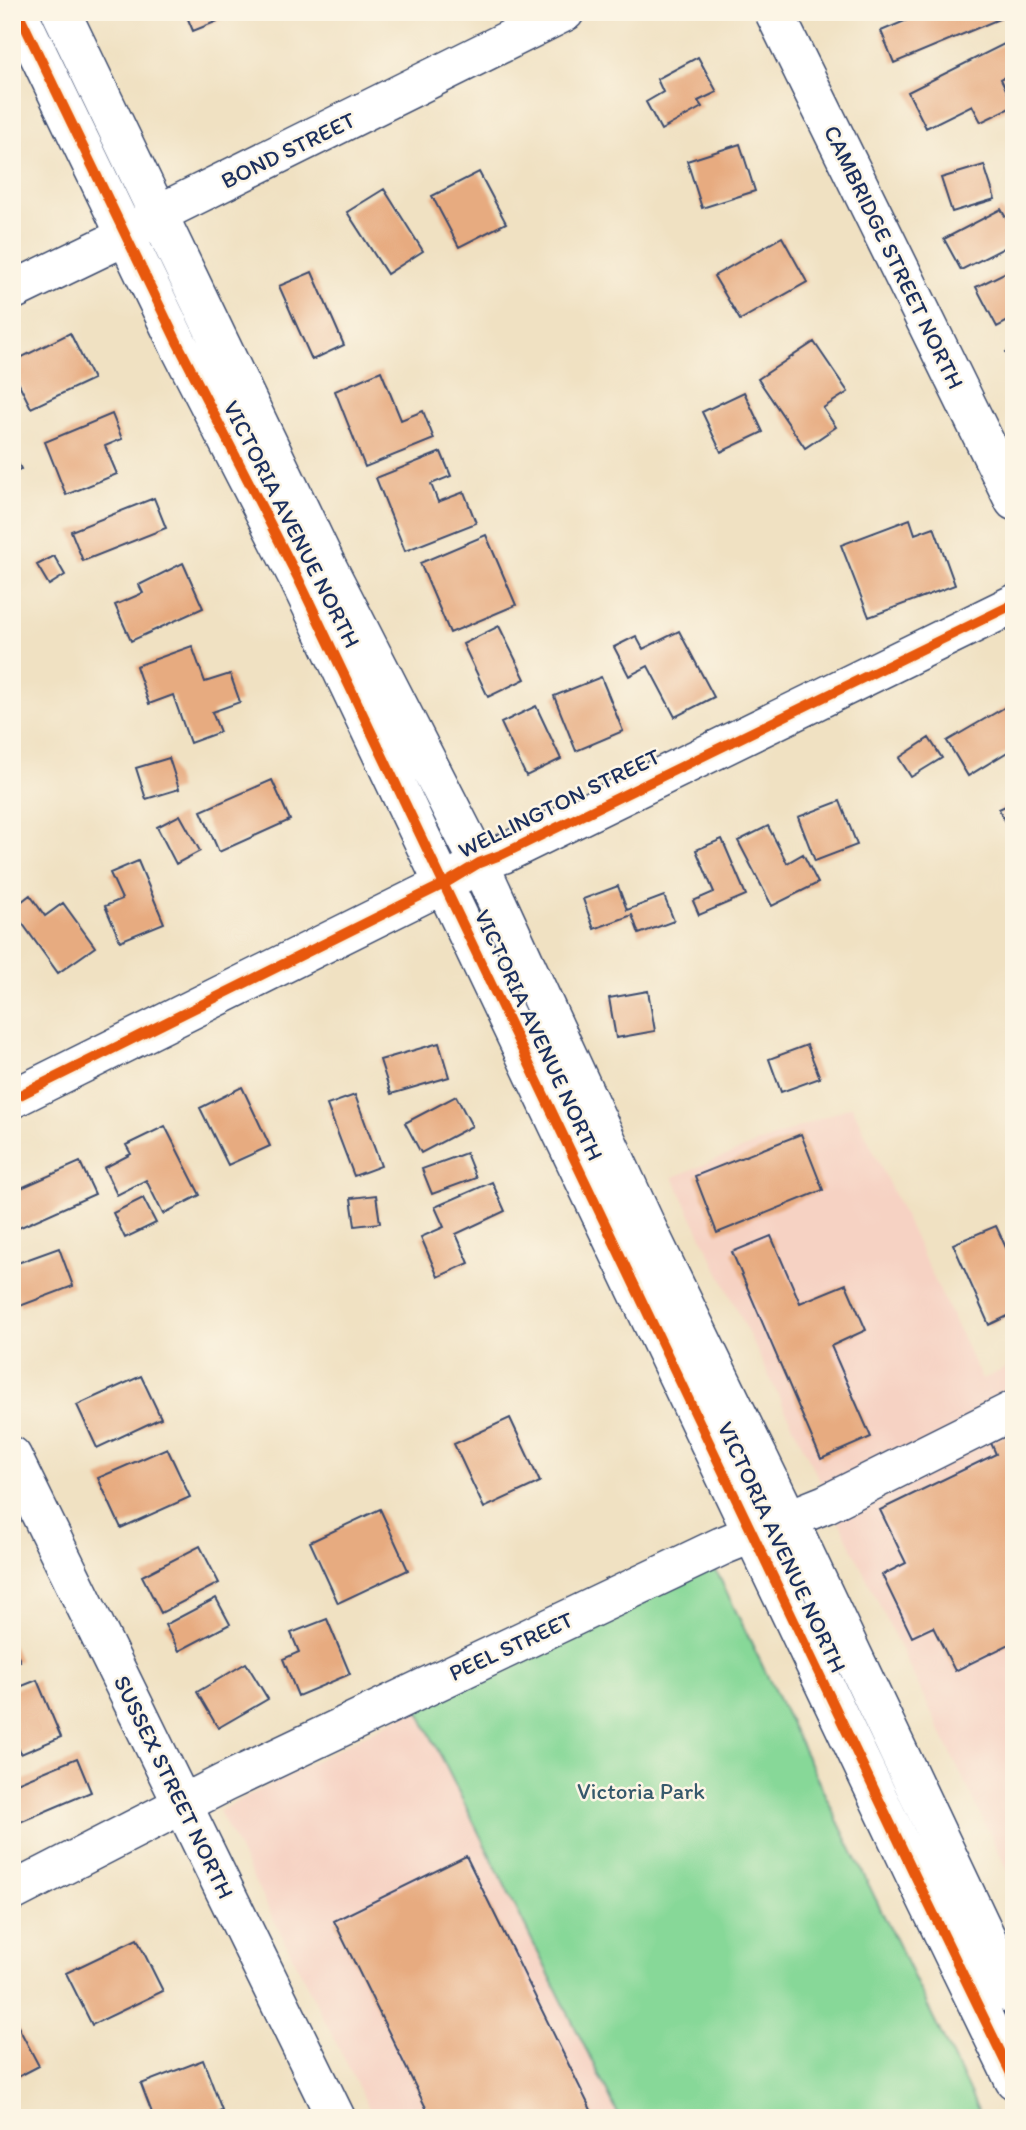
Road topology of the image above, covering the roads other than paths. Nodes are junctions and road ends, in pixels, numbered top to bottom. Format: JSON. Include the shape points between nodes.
{"nodes":[{"id":1,"x":18,"y":12,"type":"edge"},
{"id":2,"x":61,"y":12,"type":"edge"},
{"id":3,"x":565,"y":12,"type":"edge"},
{"id":4,"x":774,"y":12,"type":"edge"},
{"id":5,"x":159,"y":214,"type":"junction"},
{"id":6,"x":125,"y":236,"type":"junction"},
{"id":7,"x":12,"y":291,"type":"edge"},
{"id":8,"x":1014,"y":501,"type":"edge"},
{"id":9,"x":312,"y":572,"type":"junction"},
{"id":10,"x":1014,"y":604,"type":"edge"},
{"id":11,"x":479,"y":863,"type":"junction"},
{"id":12,"x":444,"y":884,"type":"junction"},
{"id":13,"x":12,"y":1100,"type":"edge"},
{"id":14,"x":632,"y":1237,"type":"junction"},
{"id":15,"x":1014,"y":1410,"type":"edge"},
{"id":16,"x":12,"y":1456,"type":"edge"},
{"id":17,"x":788,"y":1518,"type":"junction"},
{"id":18,"x":752,"y":1534,"type":"junction"},
{"id":19,"x":183,"y":1805,"type":"junction"},
{"id":20,"x":12,"y":1892,"type":"edge"},
{"id":21,"x":1014,"y":1996,"type":"edge"},
{"id":22,"x":1014,"y":2080,"type":"edge"},
{"id":23,"x":336,"y":2118,"type":"edge"}],
"edges":[{"from":1,"to":6,"type":"street","name":"VICTORIA AVENUE NORTH"},
{"from":2,"to":5,"type":"street","name":"VICTORIA AVENUE NORTH"},
{"from":3,"to":5,"type":"street","name":"BOND STREET"},
{"from":4,"to":8,"type":"street","name":"CAMBRIDGE STREET NORTH"},
{"from":5,"to":6,"type":"street","name":"BOND STREET"},
{"from":5,"to":9,"type":"street","name":"VICTORIA AVENUE NORTH"},
{"from":6,"to":7,"type":"street","name":"BOND STREET"},
{"from":6,"to":9,"type":"street","name":"VICTORIA AVENUE NORTH","via":[[178,344]]},
{"from":9,"to":11,"type":"street","name":"VICTORIA AVENUE NORTH"},
{"from":9,"to":12,"type":"street","name":"VICTORIA AVENUE NORTH"},
{"from":10,"to":11,"type":"street","name":"WELLINGTON STREET"},
{"from":11,"to":12,"type":"street","name":"WELLINGTON STREET"},
{"from":11,"to":14,"type":"street","name":"VICTORIA AVENUE NORTH"},
{"from":12,"to":13,"type":"street","name":"WELLINGTON STREET"},
{"from":12,"to":14,"type":"street","name":"VICTORIA AVENUE NORTH"},
{"from":14,"to":17,"type":"street","name":"VICTORIA AVENUE NORTH"},
{"from":14,"to":18,"type":"street","name":"VICTORIA AVENUE NORTH"},
{"from":15,"to":17,"type":"street","name":"PEEL STREET","via":[[826,1504]]},
{"from":16,"to":19,"type":"street","name":"SUSSEX STREET NORTH"},
{"from":17,"to":18,"type":"street","name":"PEEL STREET"},
{"from":17,"to":21,"type":"street","name":"VICTORIA AVENUE NORTH"},
{"from":18,"to":19,"type":"street","name":"PEEL STREET"},
{"from":18,"to":22,"type":"street","name":"VICTORIA AVENUE NORTH"},
{"from":19,"to":20,"type":"street","name":"PEEL STREET"},
{"from":19,"to":23,"type":"street","name":"SUSSEX STREET NORTH"}]}
